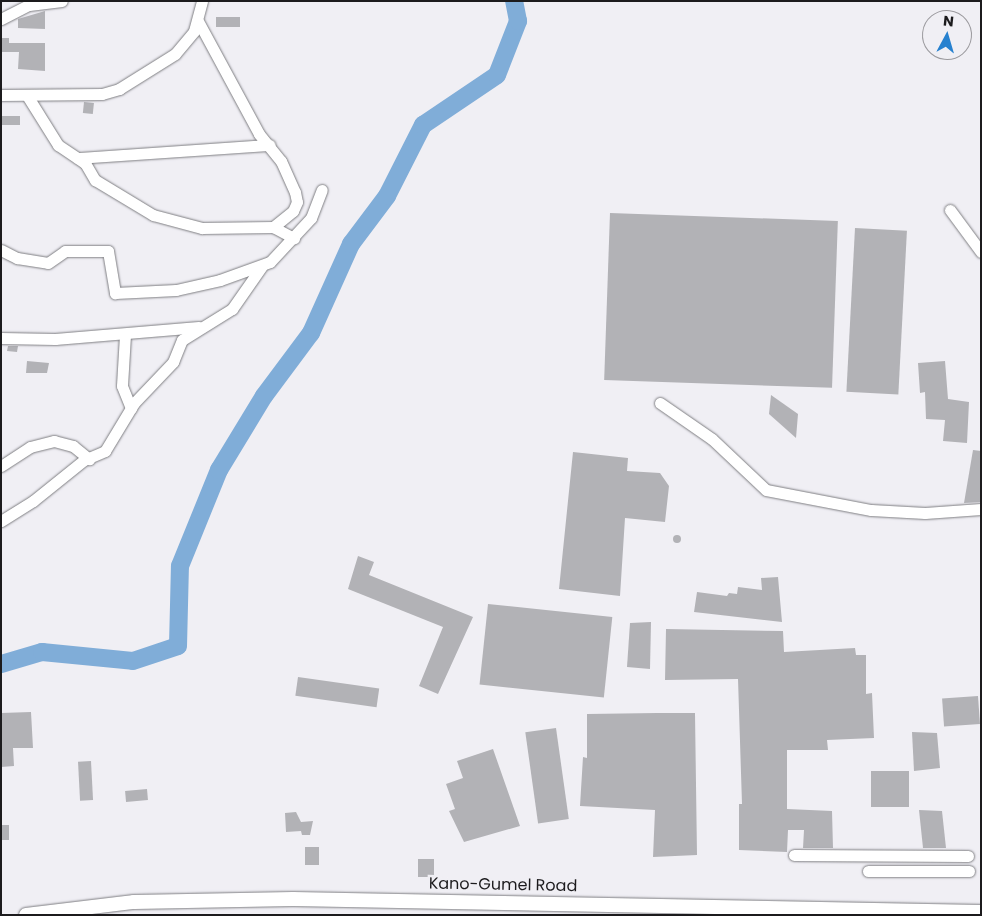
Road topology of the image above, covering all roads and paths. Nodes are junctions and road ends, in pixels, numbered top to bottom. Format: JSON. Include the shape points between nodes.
{"nodes":[{"id":1,"x":62,"y":1,"type":"edge"},
{"id":2,"x":202,"y":1,"type":"edge"},
{"id":3,"x":1,"y":19,"type":"edge"},
{"id":4,"x":198,"y":21,"type":"junction"},
{"id":5,"x":1,"y":95,"type":"edge"},
{"id":6,"x":28,"y":97,"type":"junction"},
{"id":7,"x":270,"y":145,"type":"junction"},
{"id":8,"x":78,"y":158,"type":"junction"},
{"id":9,"x":322,"y":190,"type":"dead end"},
{"id":10,"x":950,"y":210,"type":"dead end"},
{"id":11,"x":293,"y":211,"type":"junction"},
{"id":12,"x":273,"y":227,"type":"junction"},
{"id":13,"x":296,"y":235,"type":"junction"},
{"id":14,"x":1,"y":250,"type":"edge"},
{"id":15,"x":981,"y":252,"type":"edge"},
{"id":16,"x":262,"y":266,"type":"junction"},
{"id":17,"x":199,"y":327,"type":"junction"},
{"id":18,"x":125,"y":335,"type":"junction"},
{"id":19,"x":1,"y":338,"type":"edge"},
{"id":20,"x":660,"y":403,"type":"dead end"},
{"id":21,"x":131,"y":408,"type":"junction"},
{"id":22,"x":89,"y":459,"type":"junction"},
{"id":23,"x":1,"y":466,"type":"edge"},
{"id":24,"x":981,"y":509,"type":"edge"},
{"id":25,"x":1,"y":521,"type":"edge"},
{"id":26,"x":794,"y":856,"type":"dead end"},
{"id":27,"x":968,"y":856,"type":"dead end"},
{"id":28,"x":868,"y":870,"type":"dead end"},
{"id":29,"x":969,"y":871,"type":"dead end"},
{"id":30,"x":135,"y":909,"type":"edge"},
{"id":31,"x":981,"y":912,"type":"edge"},
{"id":32,"x":886,"y":913,"type":"edge"},
{"id":33,"x":26,"y":915,"type":"edge"}],
"edges":[{"from":1,"to":3,"type":"street","via":[[29,5]]},
{"from":2,"to":4,"type":"street"},
{"from":4,"to":6,"type":"street","via":[[175,54],[119,89],[102,94]]},
{"from":4,"to":7,"type":"street","via":[[259,134]]},
{"from":5,"to":6,"type":"street"},
{"from":6,"to":8,"type":"street","via":[[58,146]]},
{"from":7,"to":8,"type":"street"},
{"from":7,"to":11,"type":"street","via":[[295,192],[297,202]]},
{"from":8,"to":12,"type":"street","via":[[95,180],[161,218],[202,228]]},
{"from":9,"to":13,"type":"street","via":[[311,218]]},
{"from":10,"to":15,"type":"street"},
{"from":11,"to":12,"type":"street"},
{"from":11,"to":13,"type":"street"},
{"from":12,"to":13,"type":"street"},
{"from":13,"to":16,"type":"street"},
{"from":14,"to":16,"type":"street","via":[[17,258],[48,263],[65,251],[108,251],[115,293],[176,290]]},
{"from":16,"to":17,"type":"street","via":[[232,309]]},
{"from":17,"to":18,"type":"street"},
{"from":17,"to":21,"type":"street","via":[[182,340],[173,362]]},
{"from":18,"to":19,"type":"street"},
{"from":18,"to":21,"type":"street","via":[[122,386]]},
{"from":20,"to":24,"type":"street","via":[[712,439],[766,490],[871,510],[925,513]]},
{"from":21,"to":22,"type":"street","via":[[106,450]]},
{"from":22,"to":23,"type":"street","via":[[73,446],[54,441],[30,447]]},
{"from":22,"to":25,"type":"street"},
{"from":26,"to":27,"type":"street"},
{"from":28,"to":29,"type":"street"},
{"from":30,"to":32,"type":"main road","name":"Kano-Gumel Road","via":[[334,899]]},
{"from":30,"to":33,"type":"main road","name":"Kano-Gumel Road"},
{"from":31,"to":32,"type":"main road","name":"Kano-Gumel Road"}]}
